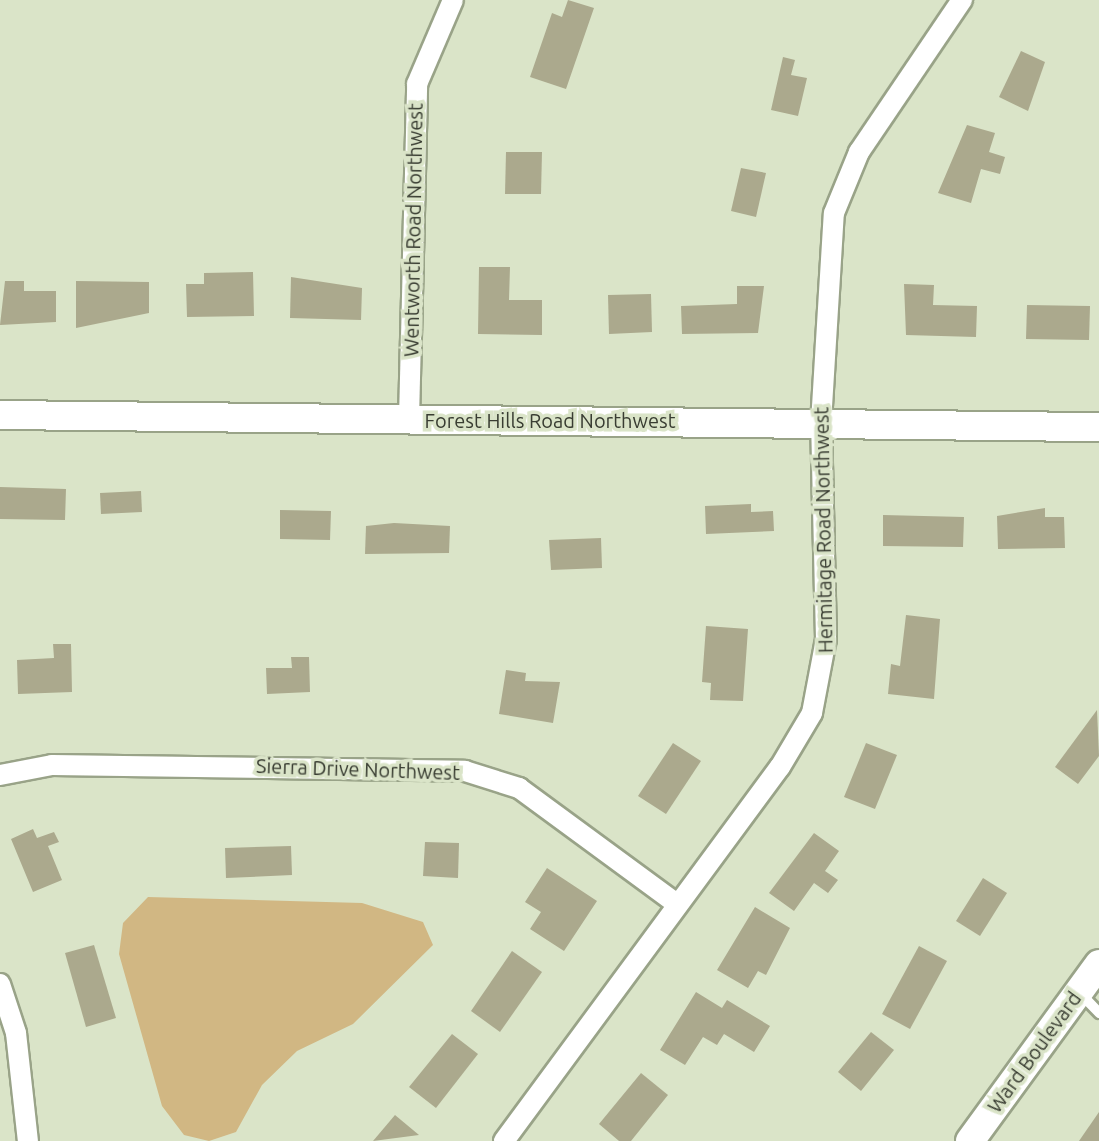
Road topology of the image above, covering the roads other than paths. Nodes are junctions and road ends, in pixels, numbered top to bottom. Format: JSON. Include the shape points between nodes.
{"nodes":[{"id":1,"x":453,"y":0,"type":"edge"},
{"id":2,"x":962,"y":0,"type":"edge"},
{"id":3,"x":0,"y":415,"type":"edge"},
{"id":4,"x":409,"y":419,"type":"junction"},
{"id":5,"x":821,"y":423,"type":"junction"},
{"id":6,"x":1099,"y":427,"type":"edge"},
{"id":7,"x":0,"y":775,"type":"edge"},
{"id":8,"x":677,"y":904,"type":"junction"},
{"id":9,"x":1099,"y":964,"type":"edge"},
{"id":10,"x":0,"y":984,"type":"edge"},
{"id":11,"x":1079,"y":992,"type":"junction"},
{"id":12,"x":1099,"y":1013,"type":"edge"},
{"id":13,"x":28,"y":1141,"type":"edge"},
{"id":14,"x":504,"y":1141,"type":"edge"},
{"id":15,"x":970,"y":1141,"type":"edge"}],
"edges":[{"from":1,"to":4,"type":"street","name":"Wentworth Road Northwest","via":[[417,84]]},
{"from":2,"to":5,"type":"street","name":"Hermitage Road Northwest","via":[[840,192],[828,244]]},
{"from":3,"to":4,"type":"main road","name":"Forest Hills Road Northwest"},
{"from":4,"to":5,"type":"main road","name":"Forest Hills Road Northwest"},
{"from":5,"to":6,"type":"main road","name":"Forest Hills Road Northwest"},
{"from":5,"to":8,"type":"street","name":"Hermitage Road Northwest","via":[[820,689],[802,735]]},
{"from":7,"to":8,"type":"street","name":"Sierra Drive Northwest","via":[[52,765],[465,771],[519,788]]},
{"from":8,"to":14,"type":"street","name":"Hermitage Road Northwest"},
{"from":9,"to":11,"type":"main road","name":"Ward Boulevard"},
{"from":10,"to":13,"type":"street","via":[[16,1033]]},
{"from":11,"to":12,"type":"lane"},
{"from":11,"to":15,"type":"main road","name":"Ward Boulevard"}]}
